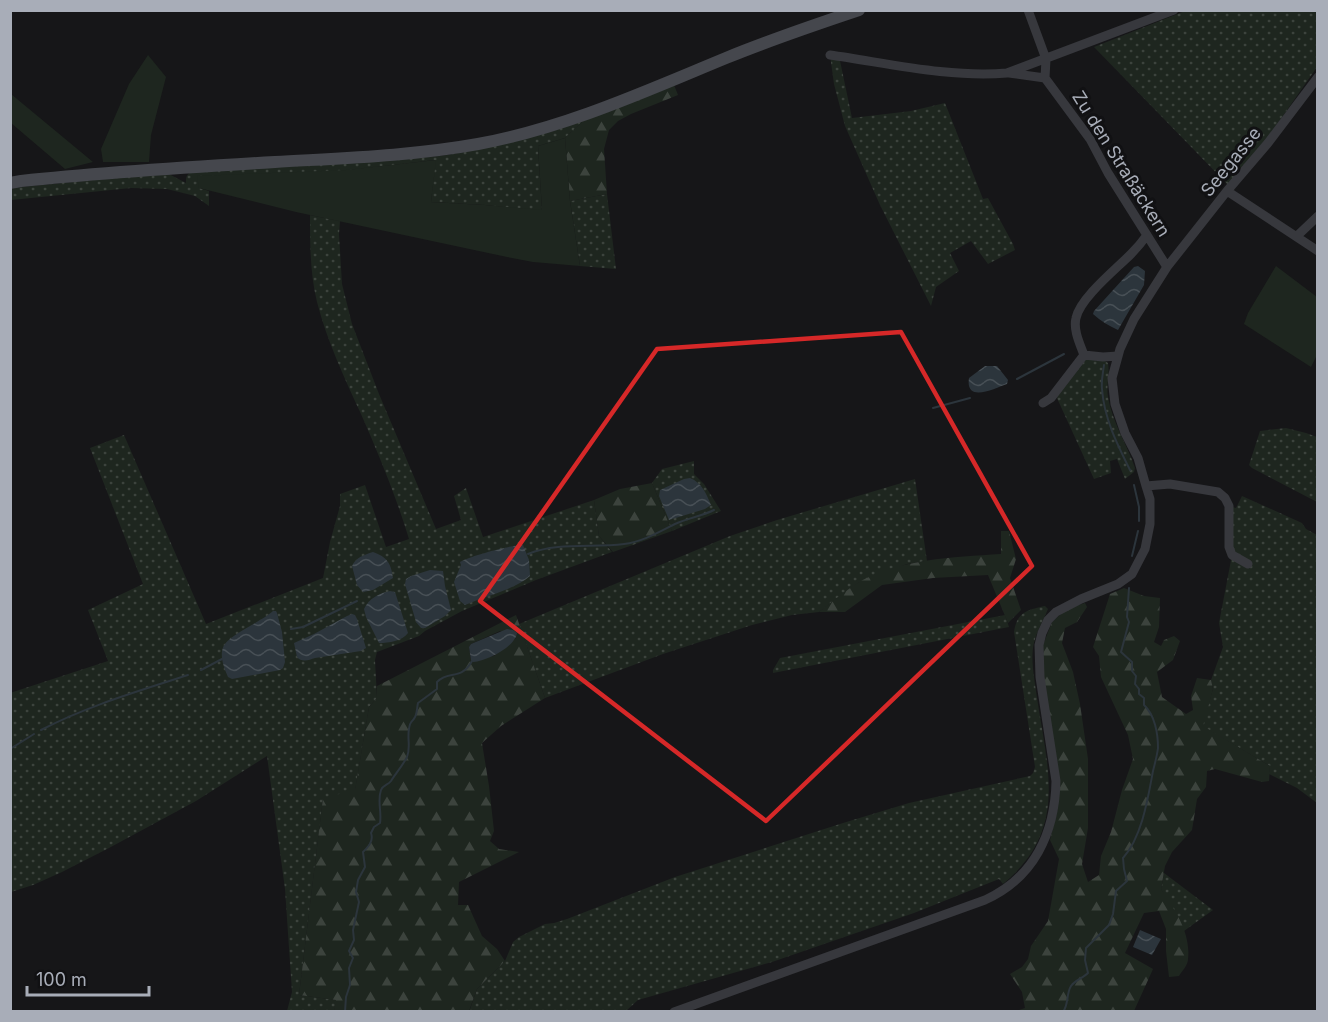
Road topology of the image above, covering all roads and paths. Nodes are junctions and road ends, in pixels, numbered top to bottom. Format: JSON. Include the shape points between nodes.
{"nodes":[{"id":1,"x":859,"y":10,"type":"edge"},
{"id":2,"x":1028,"y":10,"type":"edge"},
{"id":3,"x":1174,"y":10,"type":"edge"},
{"id":4,"x":830,"y":55,"type":"dead end"},
{"id":5,"x":1046,"y":59,"type":"junction"},
{"id":6,"x":1007,"y":73,"type":"junction"},
{"id":7,"x":1317,"y":77,"type":"edge"},
{"id":8,"x":1045,"y":78,"type":"junction"},
{"id":9,"x":10,"y":183,"type":"edge"},
{"id":10,"x":1227,"y":191,"type":"junction"},
{"id":11,"x":1317,"y":216,"type":"edge"},
{"id":12,"x":1147,"y":236,"type":"junction"},
{"id":13,"x":1297,"y":236,"type":"junction"},
{"id":14,"x":1317,"y":251,"type":"edge"},
{"id":15,"x":1167,"y":267,"type":"junction"},
{"id":16,"x":1084,"y":355,"type":"junction"},
{"id":17,"x":1118,"y":356,"type":"junction"},
{"id":18,"x":1043,"y":403,"type":"dead end"},
{"id":19,"x":1146,"y":486,"type":"junction"},
{"id":20,"x":1248,"y":564,"type":"dead end"},
{"id":21,"x":674,"y":1011,"type":"edge"}],
"edges":[{"from":1,"to":9,"type":"main road","via":[[586,114],[479,144],[354,158],[142,170]]},
{"from":2,"to":5,"type":"street"},
{"from":3,"to":5,"type":"street"},
{"from":4,"to":6,"type":"street","via":[[951,72]]},
{"from":5,"to":6,"type":"street"},
{"from":5,"to":8,"type":"street"},
{"from":6,"to":8,"type":"street"},
{"from":7,"to":10,"type":"street","name":"Seegasse"},
{"from":8,"to":12,"type":"street","name":"Zu den Straßäckern","via":[[1090,139]]},
{"from":10,"to":13,"type":"street"},
{"from":10,"to":15,"type":"street","name":"Seegasse"},
{"from":11,"to":13,"type":"street"},
{"from":12,"to":15,"type":"street","name":"Zu den Straßäckern"},
{"from":12,"to":16,"type":"street","via":[[1078,312],[1076,325]]},
{"from":13,"to":14,"type":"street"},
{"from":15,"to":17,"type":"street","name":"Seegasse","via":[[1134,319]]},
{"from":16,"to":17,"type":"street"},
{"from":16,"to":18,"type":"street"},
{"from":17,"to":19,"type":"street","name":"Seegasse","via":[[1112,378],[1114,404]]},
{"from":19,"to":20,"type":"street","via":[[1170,484],[1218,492],[1229,506],[1229,548],[1232,555]]},
{"from":19,"to":21,"type":"street","name":"Seegasse","via":[[1150,524],[1145,549],[1132,574],[1056,612],[1048,620],[1039,645],[1056,797],[1048,831],[1024,872],[1000,894],[985,900]]}]}
